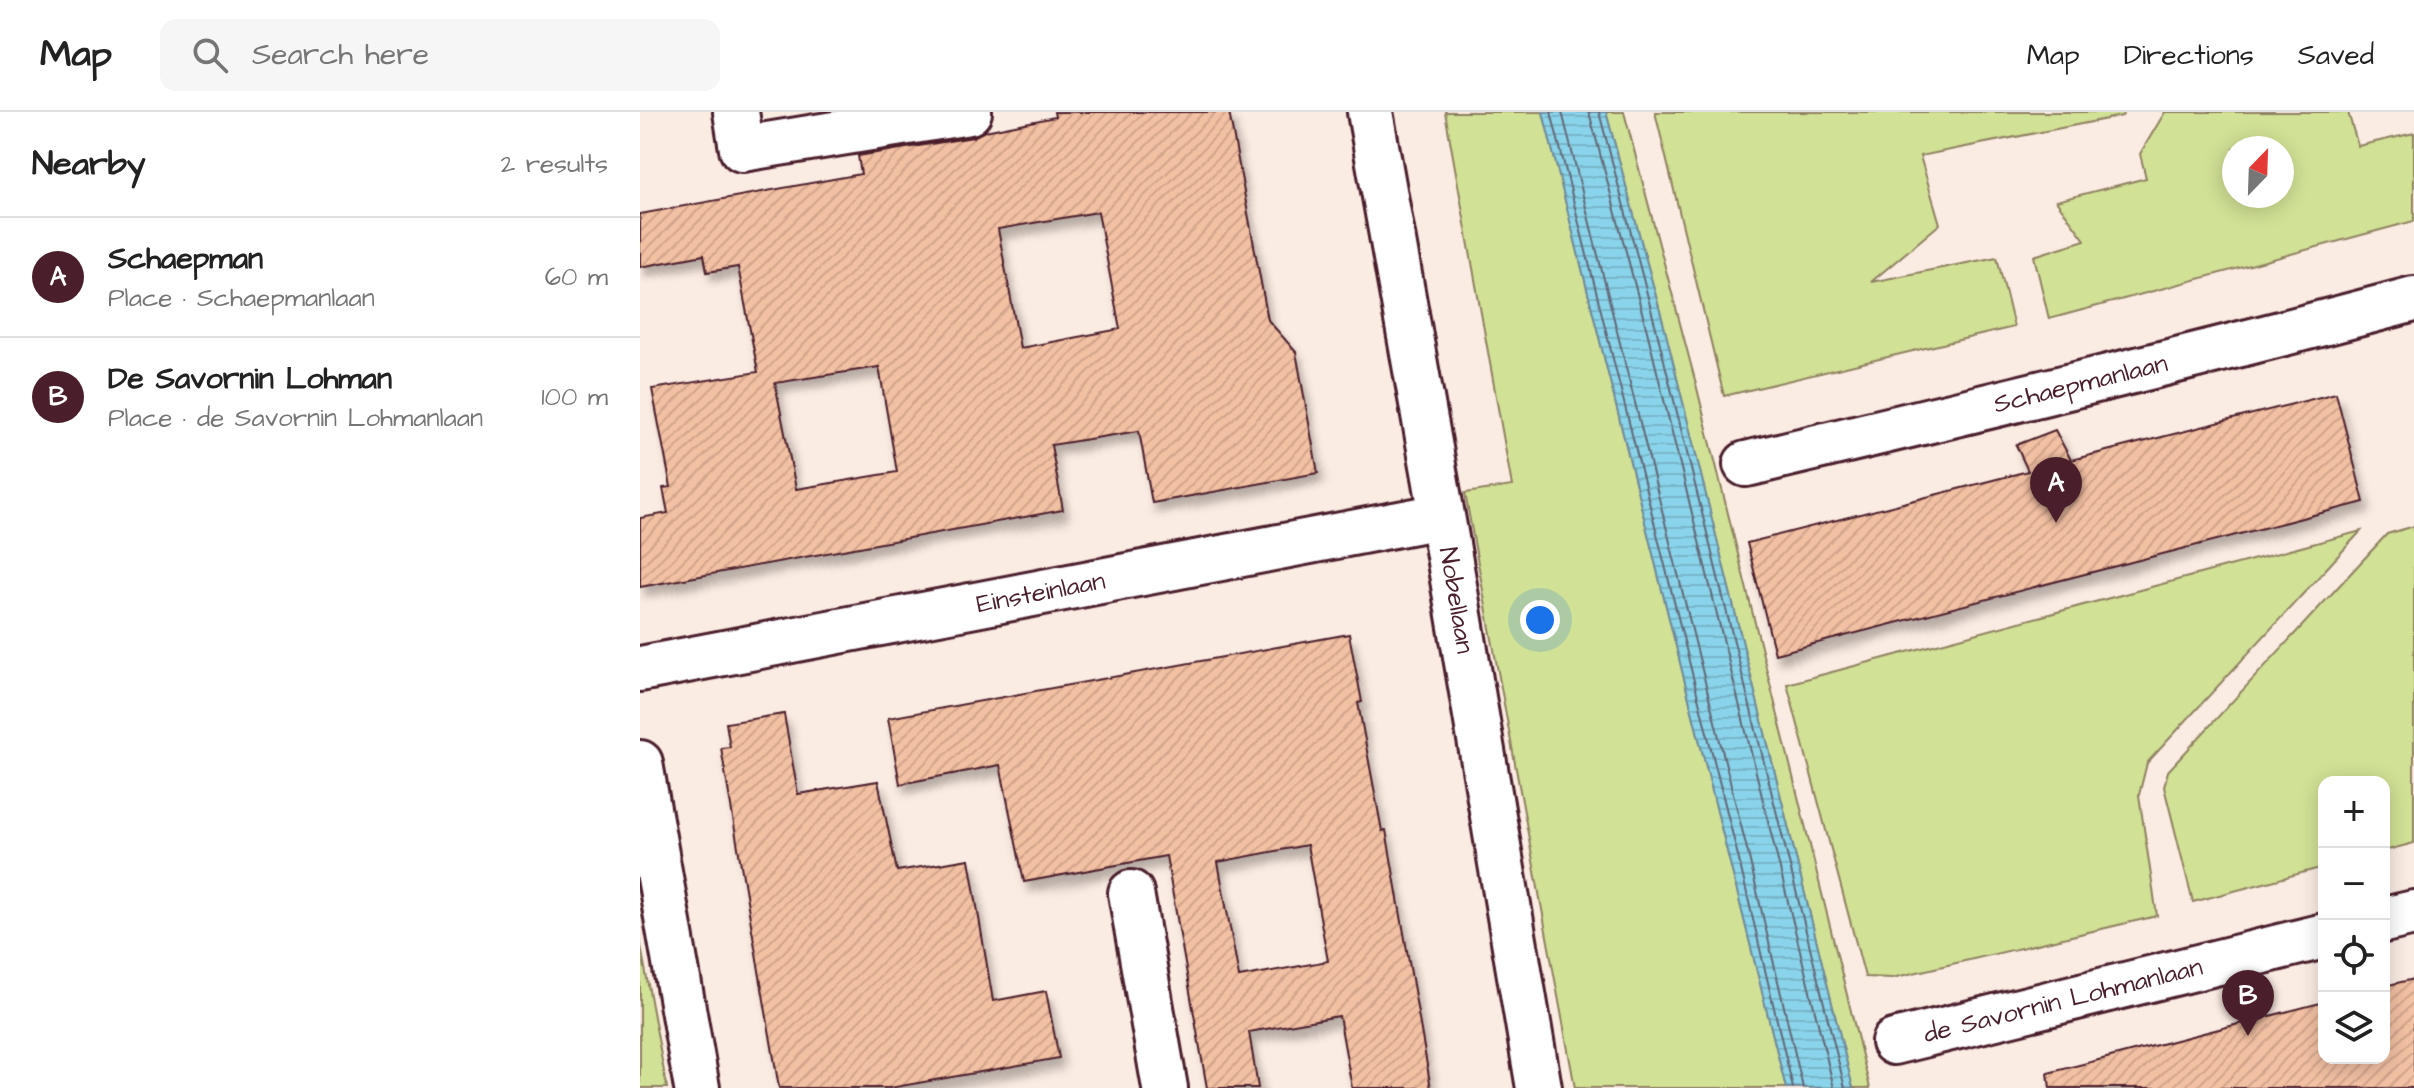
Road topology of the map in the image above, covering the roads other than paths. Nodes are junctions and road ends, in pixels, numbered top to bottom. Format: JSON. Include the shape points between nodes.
{"nodes":[{"id":1,"x":736,"y":112,"type":"edge"},
{"id":2,"x":969,"y":112,"type":"edge"},
{"id":3,"x":1370,"y":112,"type":"edge"},
{"id":4,"x":2414,"y":299,"type":"edge"},
{"id":5,"x":1746,"y":464,"type":"dead end"},
{"id":6,"x":1441,"y":516,"type":"junction"},
{"id":7,"x":640,"y":669,"type":"edge"},
{"id":8,"x":640,"y":763,"type":"edge"},
{"id":9,"x":1131,"y":893,"type":"dead end"},
{"id":10,"x":2414,"y":913,"type":"edge"},
{"id":11,"x":2390,"y":919,"type":"edge"},
{"id":12,"x":2318,"y":937,"type":"edge"},
{"id":13,"x":1894,"y":1042,"type":"dead end"},
{"id":14,"x":697,"y":1088,"type":"edge"},
{"id":15,"x":1165,"y":1088,"type":"edge"},
{"id":16,"x":1539,"y":1088,"type":"edge"}],
"edges":[{"from":1,"to":2,"type":"street","via":[[742,149]]},
{"from":3,"to":6,"type":"street","name":"Nobellaan"},
{"from":4,"to":5,"type":"street","name":"Schaepmanlaan"},
{"from":6,"to":7,"type":"street","name":"Einsteinlaan"},
{"from":6,"to":16,"type":"street","name":"Nobellaan"},
{"from":8,"to":14,"type":"street"},
{"from":9,"to":15,"type":"street"},
{"from":10,"to":11,"type":"street"},
{"from":12,"to":13,"type":"street","name":"de Savornin Lohmanlaan"}]}
